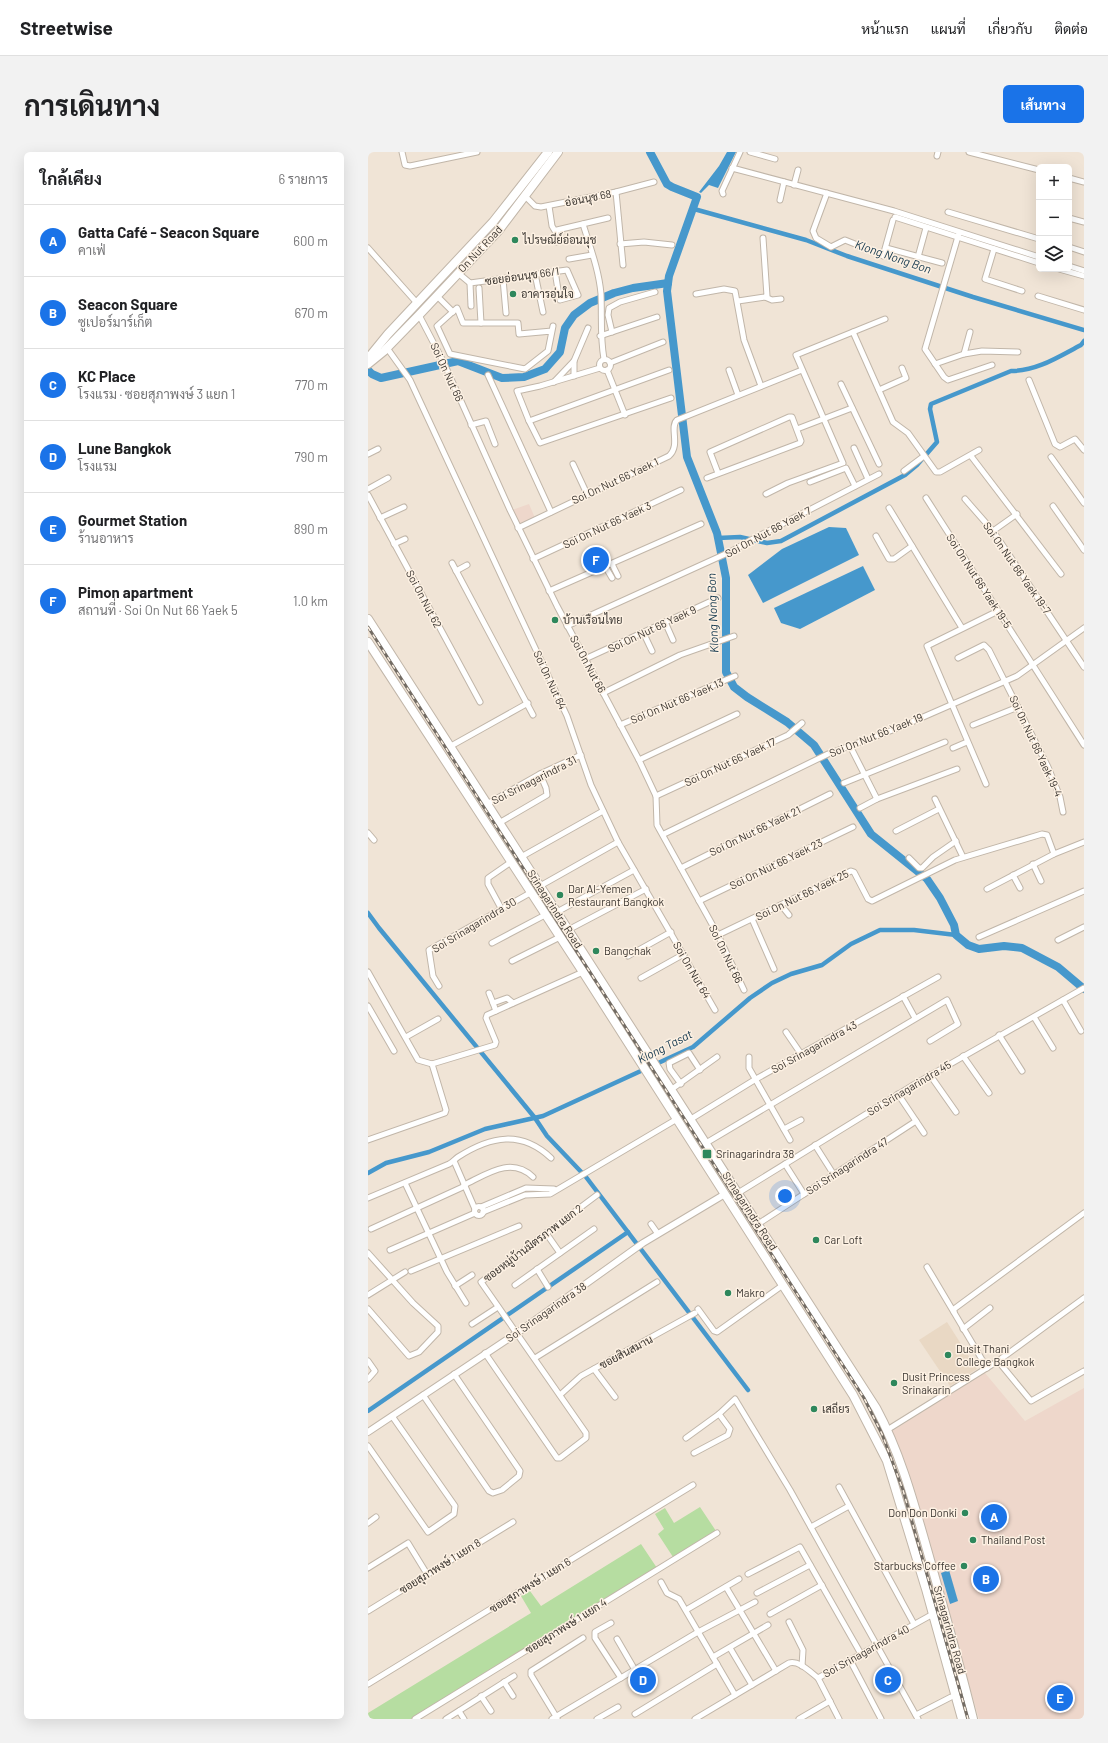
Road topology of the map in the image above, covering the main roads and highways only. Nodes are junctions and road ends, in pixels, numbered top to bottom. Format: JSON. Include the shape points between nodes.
{"nodes":[{"id":1,"x":548,"y":152,"type":"edge"},
{"id":2,"x":558,"y":152,"type":"edge"},
{"id":3,"x":391,"y":337,"type":"junction"},
{"id":4,"x":369,"y":355,"type":"edge"},
{"id":5,"x":368,"y":619,"type":"edge"},
{"id":6,"x":368,"y":642,"type":"edge"},
{"id":7,"x":371,"y":652,"type":"edge"},
{"id":8,"x":481,"y":794,"type":"junction"},
{"id":9,"x":471,"y":801,"type":"junction"},
{"id":10,"x":962,"y":1719,"type":"edge"},
{"id":11,"x":974,"y":1719,"type":"edge"}],
"edges":[{"from":1,"to":3,"type":"main road","name":"On Nut Road","via":[[493,222],[417,303]]},
{"from":2,"to":3,"type":"main road","name":"On Nut Road","via":[[499,230],[419,315]]},
{"from":3,"to":4,"type":"main road","name":"On Nut Road"},
{"from":3,"to":4,"type":"main road","name":"On Nut Road","via":[[387,348],[380,355]]},
{"from":5,"to":8,"type":"main road","name":"Srinagarindra Road"},
{"from":6,"to":7,"type":"main road","name":"Srinagarindra Road"},
{"from":7,"to":9,"type":"main road","name":"Srinagarindra Road"},
{"from":8,"to":9,"type":"main road"},
{"from":8,"to":11,"type":"main road","name":"Srinagarindra Road","via":[[864,1389],[887,1430],[909,1487]]},
{"from":9,"to":10,"type":"main road","name":"Srinagarindra Road","via":[[853,1395],[887,1461]]}]}
